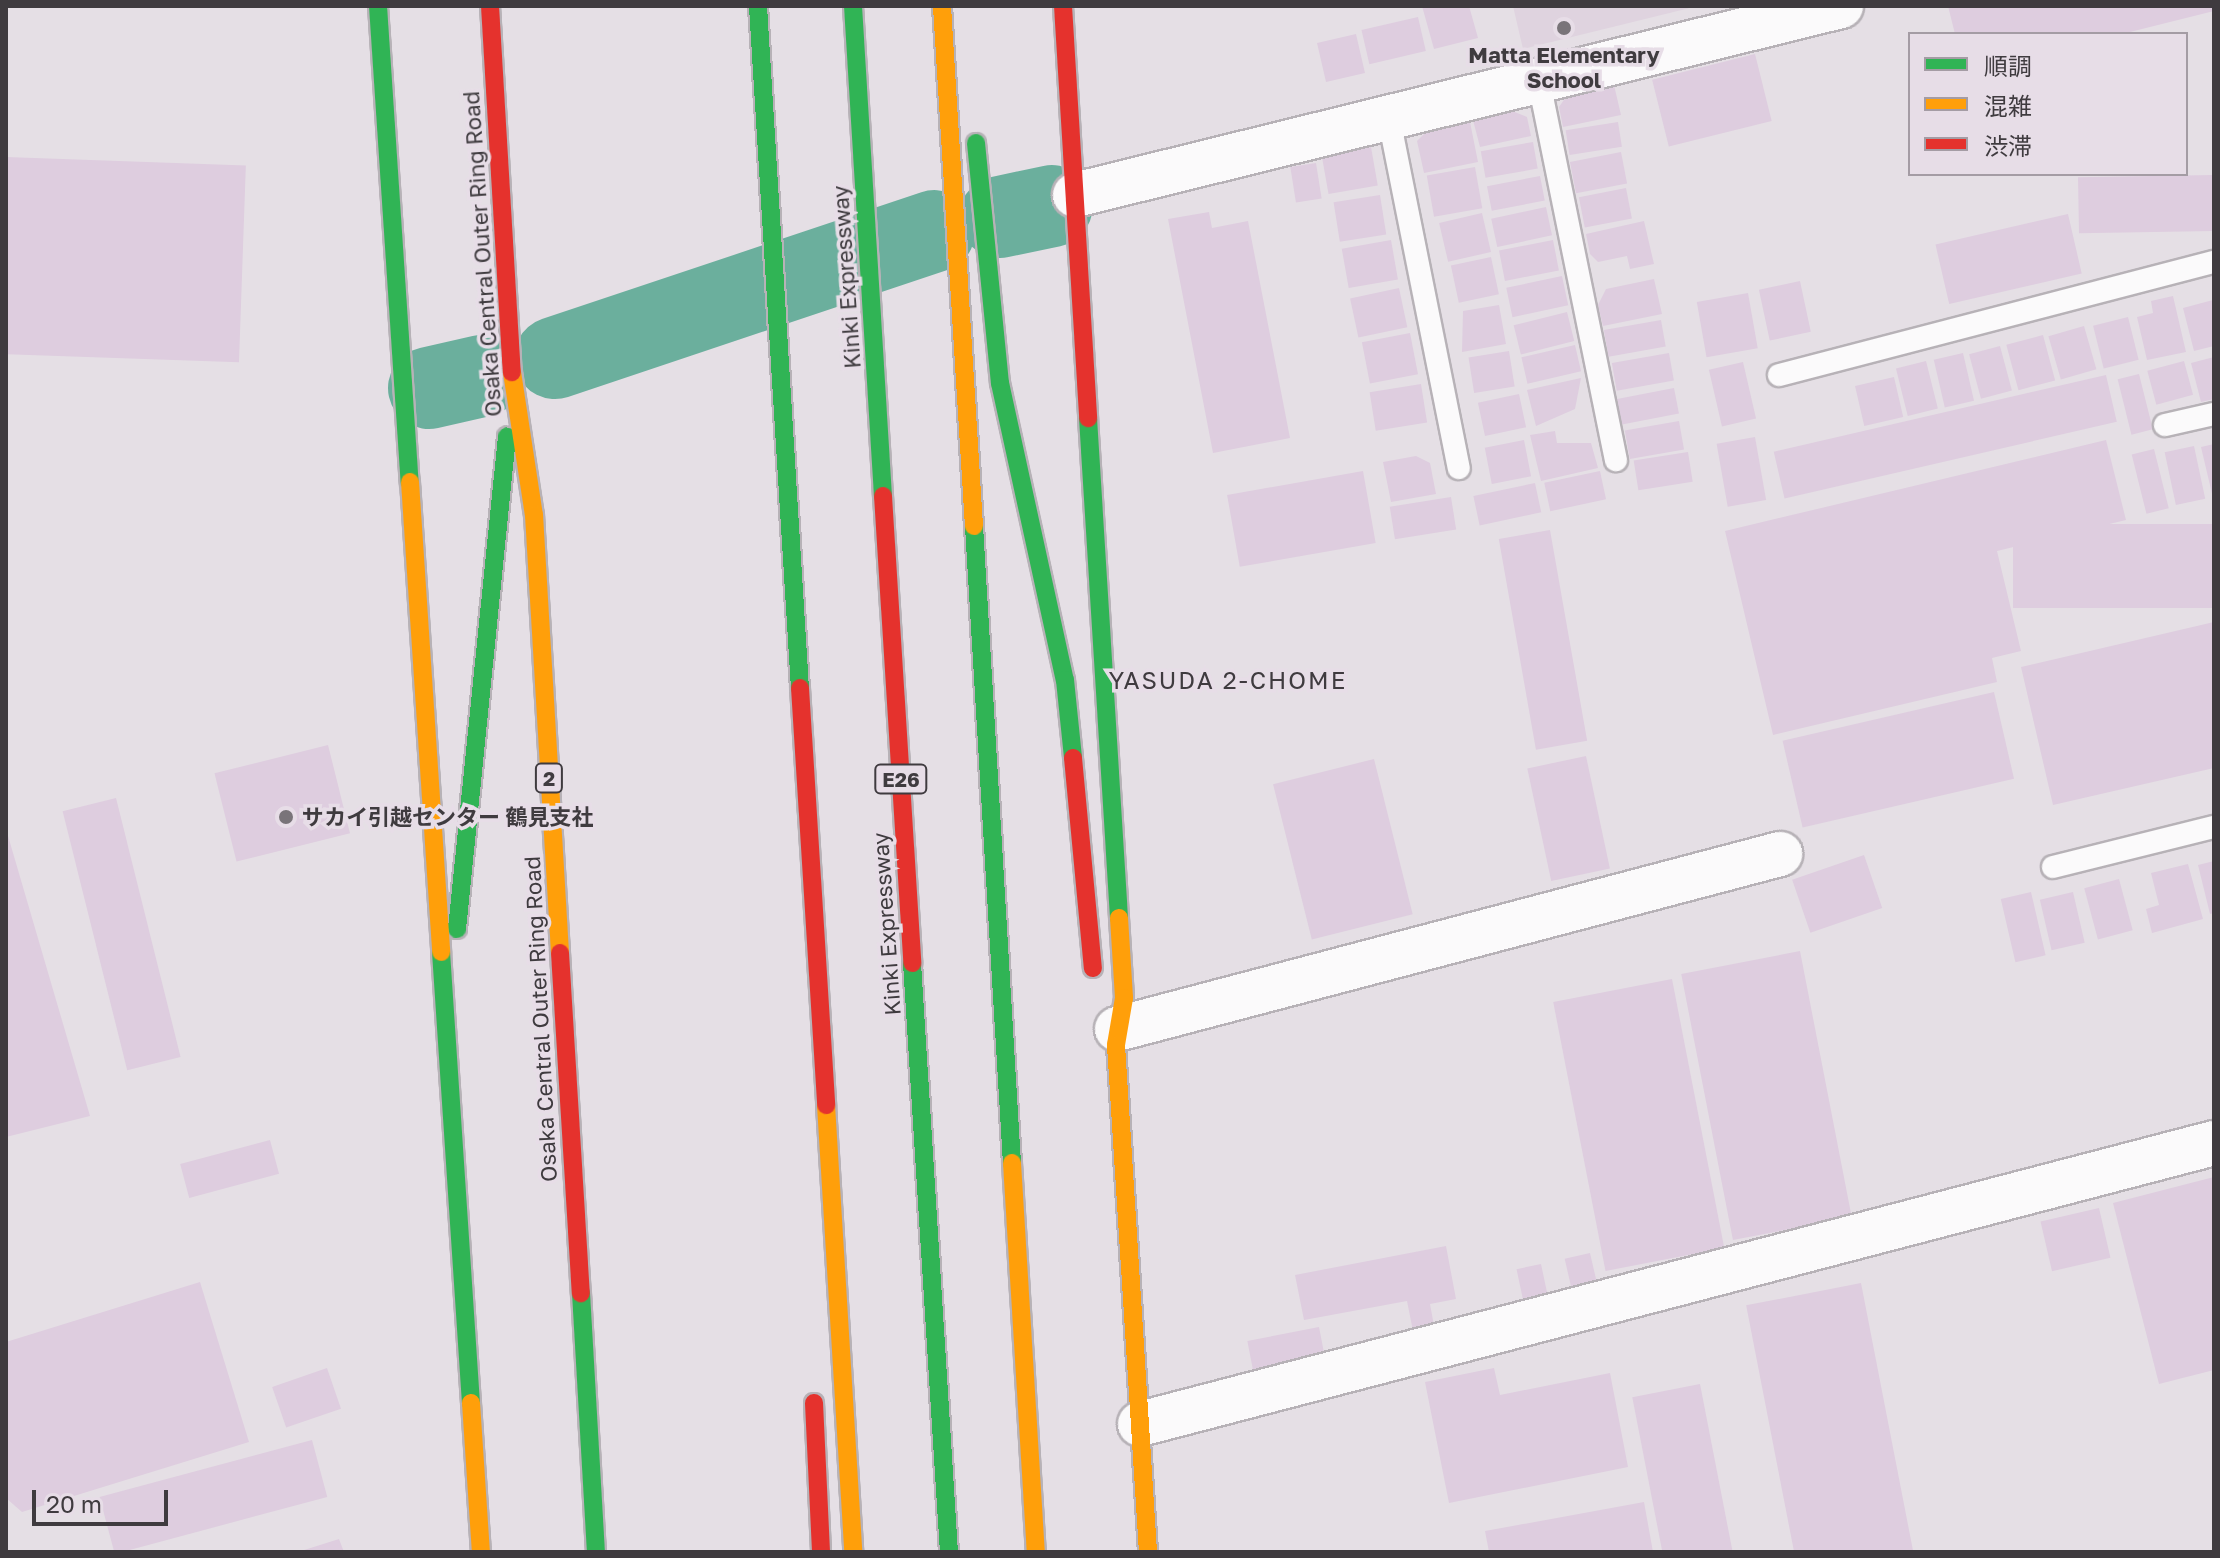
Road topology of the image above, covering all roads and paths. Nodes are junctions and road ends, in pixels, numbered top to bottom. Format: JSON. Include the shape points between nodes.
{"nodes":[{"id":1,"x":378,"y":6,"type":"edge"},
{"id":2,"x":490,"y":6,"type":"edge"},
{"id":3,"x":758,"y":6,"type":"edge"},
{"id":4,"x":853,"y":6,"type":"edge"},
{"id":5,"x":942,"y":6,"type":"edge"},
{"id":6,"x":956,"y":6,"type":"edge"},
{"id":7,"x":1063,"y":6,"type":"edge"},
{"id":8,"x":1841,"y":6,"type":"edge"},
{"id":9,"x":1539,"y":82,"type":"junction"},
{"id":10,"x":969,"y":92,"type":"dead end"},
{"id":11,"x":1389,"y":119,"type":"junction"},
{"id":12,"x":974,"y":120,"type":"dead end"},
{"id":13,"x":1075,"y":195,"type":"junction"},
{"id":14,"x":2214,"y":262,"type":"edge"},
{"id":15,"x":1779,"y":375,"type":"dead end"},
{"id":16,"x":513,"y":392,"type":"junction"},
{"id":17,"x":2214,"y":414,"type":"edge"},
{"id":18,"x":2165,"y":425,"type":"dead end"},
{"id":19,"x":1616,"y":460,"type":"dead end"},
{"id":20,"x":1459,"y":468,"type":"dead end"},
{"id":21,"x":807,"y":798,"type":"junction"},
{"id":22,"x":2214,"y":827,"type":"edge"},
{"id":23,"x":1780,"y":854,"type":"dead end"},
{"id":24,"x":2053,"y":867,"type":"dead end"},
{"id":25,"x":1095,"y":986,"type":"dead end"},
{"id":26,"x":1110,"y":1019,"type":"junction"},
{"id":27,"x":443,"y":1031,"type":"junction"},
{"id":28,"x":800,"y":1042,"type":"dead end"},
{"id":29,"x":2214,"y":1143,"type":"edge"},
{"id":30,"x":813,"y":1382,"type":"dead end"},
{"id":31,"x":1140,"y":1424,"type":"junction"},
{"id":32,"x":481,"y":1552,"type":"edge"},
{"id":33,"x":596,"y":1552,"type":"edge"},
{"id":34,"x":821,"y":1552,"type":"edge"},
{"id":35,"x":853,"y":1552,"type":"edge"},
{"id":36,"x":949,"y":1552,"type":"edge"},
{"id":37,"x":1036,"y":1552,"type":"edge"},
{"id":38,"x":1148,"y":1552,"type":"edge"}],
"edges":[{"from":1,"to":27,"type":"main road"},
{"from":2,"to":16,"type":"main road","name":"Osaka Central Outer Ring Road","number":"2"},
{"from":3,"to":21,"type":"main road"},
{"from":4,"to":36,"type":"main road","name":"Kinki Expressway","number":"E26"},
{"from":5,"to":37,"type":"main road"},
{"from":6,"to":10,"type":"main road"},
{"from":7,"to":13,"type":"main road"},
{"from":8,"to":9,"type":"street"},
{"from":9,"to":11,"type":"street"},
{"from":9,"to":19,"type":"lane"},
{"from":11,"to":13,"type":"street"},
{"from":11,"to":20,"type":"lane"},
{"from":12,"to":25,"type":"main road","via":[[1000,383],[1065,680]]},
{"from":13,"to":26,"type":"main road","via":[[1124,998]]},
{"from":14,"to":15,"type":"lane"},
{"from":16,"to":27,"type":"main road"},
{"from":16,"to":33,"type":"main road","name":"Osaka Central Outer Ring Road","number":"2","via":[[534,515]]},
{"from":17,"to":18,"type":"lane"},
{"from":21,"to":28,"type":"main road"},
{"from":21,"to":35,"type":"main road"},
{"from":22,"to":24,"type":"lane"},
{"from":23,"to":26,"type":"street"},
{"from":26,"to":31,"type":"main road"},
{"from":27,"to":32,"type":"main road"},
{"from":29,"to":31,"type":"street"},
{"from":30,"to":34,"type":"main road"},
{"from":31,"to":38,"type":"main road"}]}
